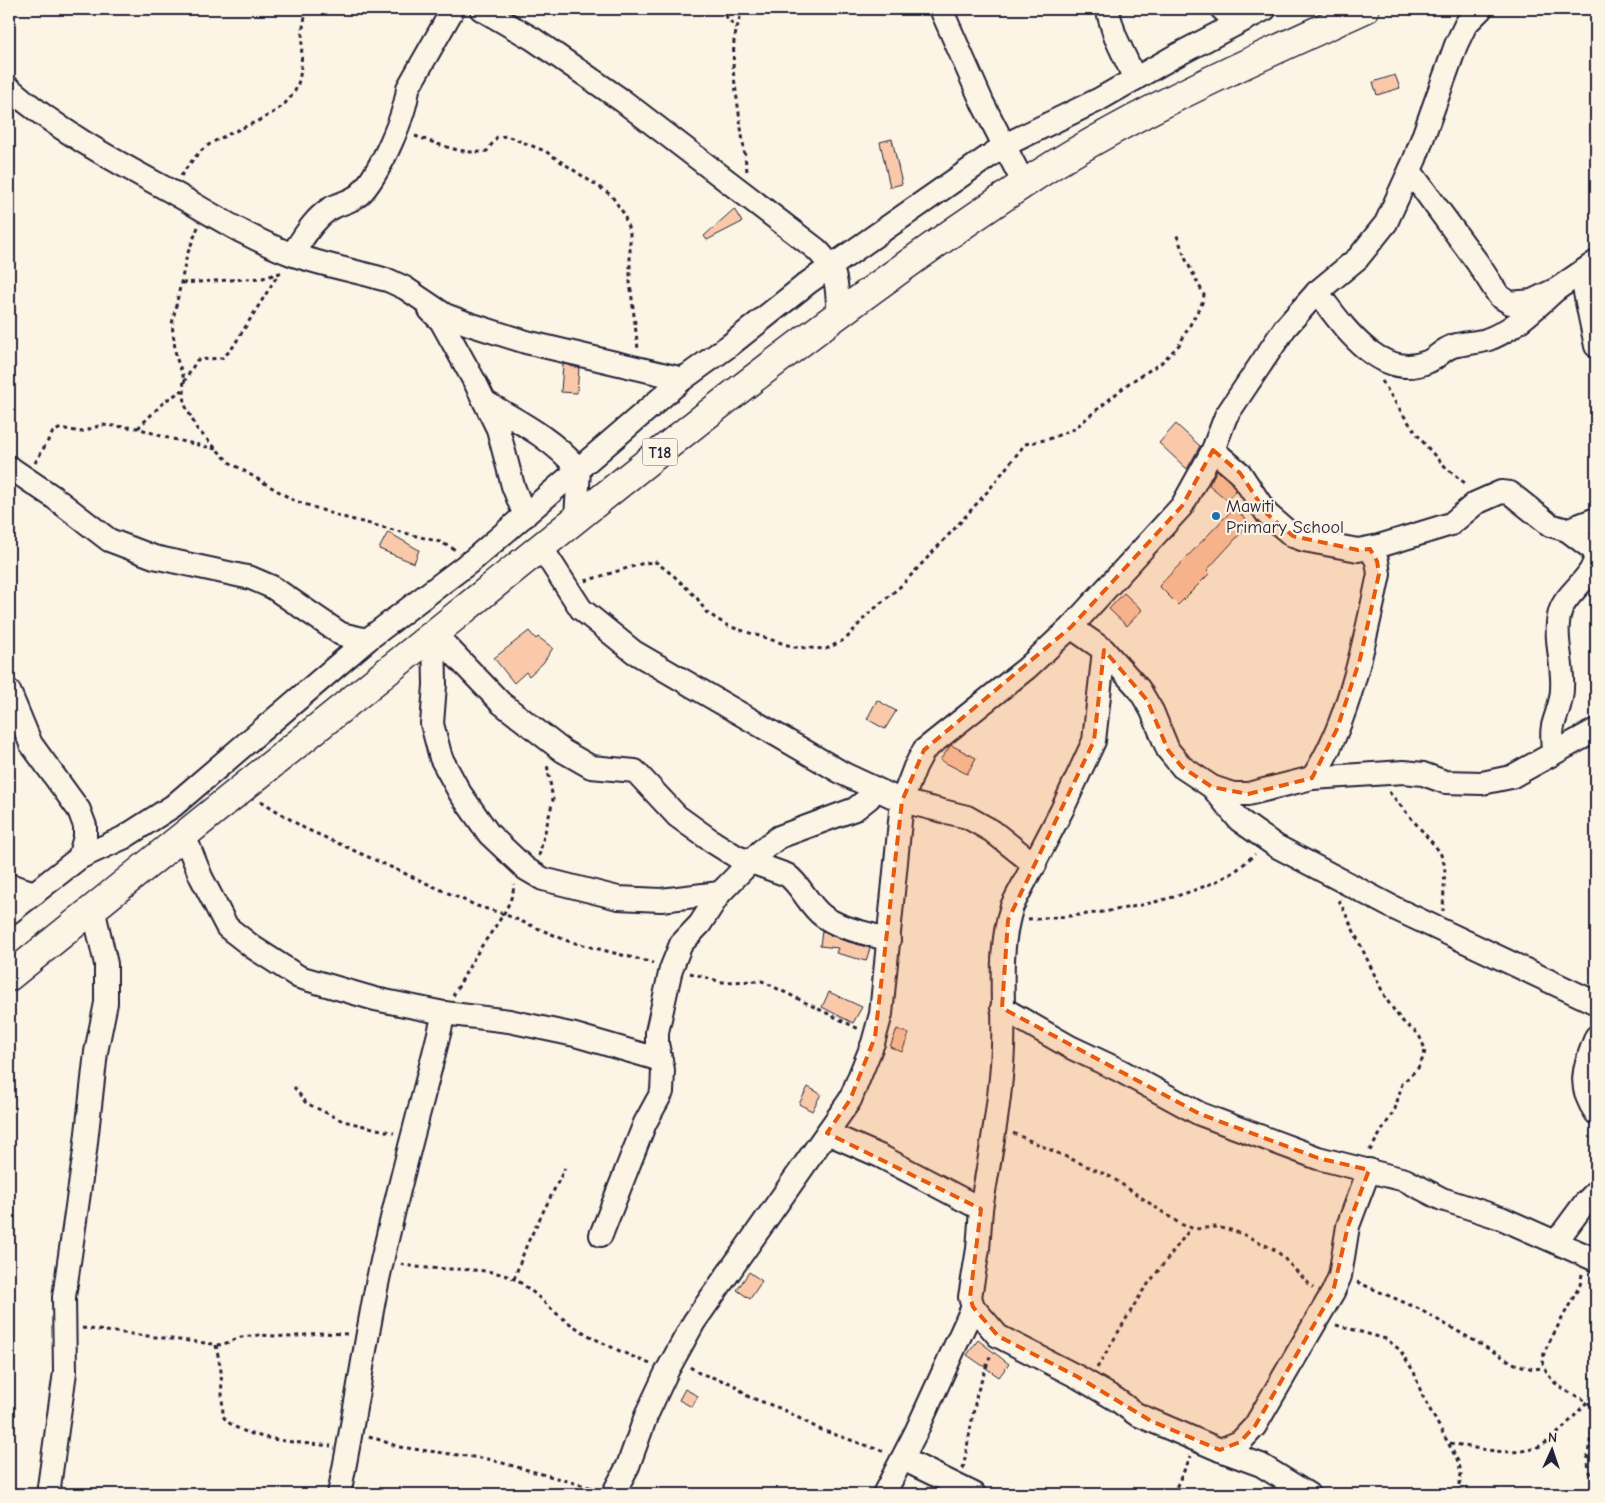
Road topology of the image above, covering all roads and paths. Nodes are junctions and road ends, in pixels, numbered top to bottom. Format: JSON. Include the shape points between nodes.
{"nodes":[{"id":1,"x":308,"y":9,"type":"edge"},
{"id":2,"x":453,"y":9,"type":"edge"},
{"id":3,"x":481,"y":9,"type":"edge"},
{"id":4,"x":720,"y":9,"type":"edge"},
{"id":5,"x":742,"y":9,"type":"edge"},
{"id":6,"x":942,"y":9,"type":"edge"},
{"id":7,"x":1107,"y":9,"type":"edge"},
{"id":8,"x":1265,"y":9,"type":"edge"},
{"id":9,"x":1365,"y":9,"type":"edge"},
{"id":10,"x":1481,"y":9,"type":"edge"},
{"id":11,"x":1230,"y":16,"type":"edge"},
{"id":12,"x":737,"y":28,"type":"junction"},
{"id":13,"x":1135,"y":79,"type":"junction"},
{"id":14,"x":9,"y":88,"type":"edge"},
{"id":15,"x":397,"y":130,"type":"junction"},
{"id":16,"x":1006,"y":145,"type":"junction"},
{"id":17,"x":1410,"y":171,"type":"junction"},
{"id":18,"x":1024,"y":184,"type":"junction"},
{"id":19,"x":170,"y":191,"type":"junction"},
{"id":20,"x":753,"y":201,"type":"junction"},
{"id":21,"x":204,"y":211,"type":"junction"},
{"id":22,"x":1176,"y":233,"type":"dead end"},
{"id":23,"x":287,"y":266,"type":"junction"},
{"id":24,"x":832,"y":266,"type":"junction"},
{"id":25,"x":1588,"y":267,"type":"edge"},
{"id":26,"x":182,"y":283,"type":"junction"},
{"id":27,"x":1557,"y":289,"type":"junction"},
{"id":28,"x":1317,"y":292,"type":"junction"},
{"id":29,"x":422,"y":302,"type":"junction"},
{"id":30,"x":839,"y":314,"type":"junction"},
{"id":31,"x":1596,"y":346,"type":"edge"},
{"id":32,"x":1368,"y":351,"type":"junction"},
{"id":33,"x":645,"y":371,"type":"junction"},
{"id":34,"x":683,"y":379,"type":"junction"},
{"id":35,"x":183,"y":384,"type":"junction"},
{"id":36,"x":183,"y":390,"type":"junction"},
{"id":37,"x":485,"y":402,"type":"junction"},
{"id":38,"x":138,"y":428,"type":"junction"},
{"id":39,"x":216,"y":449,"type":"junction"},
{"id":40,"x":1213,"y":450,"type":"junction"},
{"id":41,"x":579,"y":470,"type":"junction"},
{"id":42,"x":18,"y":473,"type":"edge"},
{"id":43,"x":1487,"y":498,"type":"junction"},
{"id":44,"x":525,"y":516,"type":"junction"},
{"id":45,"x":576,"y":518,"type":"junction"},
{"id":46,"x":1596,"y":519,"type":"edge"},
{"id":47,"x":1567,"y":530,"type":"junction"},
{"id":48,"x":541,"y":547,"type":"junction"},
{"id":49,"x":1370,"y":548,"type":"junction"},
{"id":50,"x":474,"y":559,"type":"junction"},
{"id":51,"x":565,"y":584,"type":"junction"},
{"id":52,"x":1071,"y":627,"type":"junction"},
{"id":53,"x":434,"y":633,"type":"junction"},
{"id":54,"x":367,"y":640,"type":"junction"},
{"id":55,"x":1104,"y":650,"type":"junction"},
{"id":56,"x":9,"y":691,"type":"edge"},
{"id":57,"x":1596,"y":730,"type":"edge"},
{"id":58,"x":537,"y":731,"type":"junction"},
{"id":59,"x":1553,"y":753,"type":"junction"},
{"id":60,"x":1377,"y":776,"type":"junction"},
{"id":61,"x":1312,"y":778,"type":"junction"},
{"id":62,"x":1212,"y":787,"type":"junction"},
{"id":63,"x":241,"y":789,"type":"junction"},
{"id":64,"x":874,"y":790,"type":"junction"},
{"id":65,"x":902,"y":801,"type":"junction"},
{"id":66,"x":184,"y":835,"type":"junction"},
{"id":67,"x":1269,"y":842,"type":"junction"},
{"id":68,"x":80,"y":858,"type":"junction"},
{"id":69,"x":514,"y":858,"type":"junction"},
{"id":70,"x":750,"y":862,"type":"junction"},
{"id":71,"x":1035,"y":865,"type":"junction"},
{"id":72,"x":1327,"y":875,"type":"junction"},
{"id":73,"x":534,"y":876,"type":"junction"},
{"id":74,"x":9,"y":885,"type":"edge"},
{"id":75,"x":35,"y":893,"type":"junction"},
{"id":76,"x":720,"y":893,"type":"junction"},
{"id":77,"x":93,"y":908,"type":"junction"},
{"id":78,"x":9,"y":913,"type":"edge"},
{"id":79,"x":504,"y":914,"type":"junction"},
{"id":80,"x":1008,"y":920,"type":"junction"},
{"id":81,"x":1443,"y":932,"type":"junction"},
{"id":82,"x":889,"y":940,"type":"junction"},
{"id":83,"x":672,"y":966,"type":"junction"},
{"id":84,"x":9,"y":976,"type":"edge"},
{"id":85,"x":1596,"y":1003,"type":"edge"},
{"id":86,"x":1002,"y":1008,"type":"junction"},
{"id":87,"x":444,"y":1013,"type":"junction"},
{"id":88,"x":875,"y":1037,"type":"junction"},
{"id":89,"x":1596,"y":1037,"type":"edge"},
{"id":90,"x":661,"y":1060,"type":"junction"},
{"id":91,"x":294,"y":1087,"type":"dead end"},
{"id":92,"x":1596,"y":1113,"type":"edge"},
{"id":93,"x":997,"y":1120,"type":"junction"},
{"id":94,"x":827,"y":1133,"type":"junction"},
{"id":95,"x":411,"y":1144,"type":"junction"},
{"id":96,"x":565,"y":1168,"type":"dead end"},
{"id":97,"x":1365,"y":1169,"type":"junction"},
{"id":98,"x":1596,"y":1192,"type":"edge"},
{"id":99,"x":981,"y":1209,"type":"junction"},
{"id":100,"x":1191,"y":1228,"type":"junction"},
{"id":101,"x":601,"y":1235,"type":"dead end"},
{"id":102,"x":1556,"y":1242,"type":"junction"},
{"id":103,"x":383,"y":1258,"type":"junction"},
{"id":104,"x":1590,"y":1258,"type":"edge"},
{"id":105,"x":1340,"y":1276,"type":"junction"},
{"id":106,"x":514,"y":1279,"type":"junction"},
{"id":107,"x":973,"y":1307,"type":"junction"},
{"id":108,"x":1321,"y":1314,"type":"junction"},
{"id":109,"x":64,"y":1326,"type":"junction"},
{"id":110,"x":369,"y":1336,"type":"junction"},
{"id":111,"x":998,"y":1336,"type":"junction"},
{"id":112,"x":216,"y":1344,"type":"junction"},
{"id":113,"x":671,"y":1365,"type":"junction"},
{"id":114,"x":1544,"y":1368,"type":"junction"},
{"id":115,"x":1089,"y":1384,"type":"junction"},
{"id":116,"x":1587,"y":1402,"type":"junction"},
{"id":117,"x":351,"y":1437,"type":"junction"},
{"id":118,"x":1199,"y":1440,"type":"junction"},
{"id":119,"x":1450,"y":1443,"type":"junction"},
{"id":120,"x":1220,"y":1450,"type":"junction"},
{"id":121,"x":903,"y":1459,"type":"junction"},
{"id":122,"x":1596,"y":1481,"type":"edge"},
{"id":123,"x":966,"y":1490,"type":"edge"},
{"id":124,"x":607,"y":1492,"type":"edge"},
{"id":125,"x":48,"y":1494,"type":"edge"},
{"id":126,"x":339,"y":1494,"type":"edge"},
{"id":127,"x":884,"y":1494,"type":"edge"},
{"id":128,"x":1173,"y":1494,"type":"edge"},
{"id":129,"x":1308,"y":1494,"type":"edge"},
{"id":130,"x":1458,"y":1494,"type":"edge"}],
"edges":[{"from":1,"to":19,"type":"path","via":[[301,32],[300,77],[294,94],[279,110],[210,143],[194,158]]},
{"from":2,"to":15,"type":"street","via":[[408,88]]},
{"from":3,"to":20,"type":"street","via":[[533,39],[623,102]]},
{"from":4,"to":12,"type":"path"},
{"from":5,"to":12,"type":"path"},
{"from":6,"to":16,"type":"street","via":[[983,104]]},
{"from":7,"to":13,"type":"street","via":[[1114,36]]},
{"from":8,"to":11,"type":"street"},
{"from":9,"to":18,"type":"highway","number":"T18","via":[[1128,122]]},
{"from":10,"to":17,"type":"street","via":[[1466,24],[1456,46]]},
{"from":11,"to":13,"type":"street"},
{"from":12,"to":20,"type":"path","via":[[734,70]]},
{"from":13,"to":16,"type":"street"},
{"from":14,"to":19,"type":"street","via":[[63,130]]},
{"from":15,"to":23,"type":"street","via":[[361,193],[328,209],[314,222]]},
{"from":15,"to":33,"type":"path","via":[[475,152],[487,151],[497,137],[508,136],[545,151],[612,196],[624,214],[630,234],[630,282],[636,343]]},
{"from":16,"to":18,"type":"street"},
{"from":16,"to":24,"type":"street"},
{"from":17,"to":27,"type":"street","via":[[1499,296],[1510,303],[1532,301]]},
{"from":17,"to":28,"type":"street","via":[[1386,223],[1358,258]]},
{"from":18,"to":30,"type":"highway","number":"T18"},
{"from":19,"to":21,"type":"street"},
{"from":20,"to":24,"type":"street","via":[[816,249]]},
{"from":21,"to":23,"type":"street"},
{"from":21,"to":26,"type":"path","via":[[187,256]]},
{"from":22,"to":51,"type":"path","via":[[1204,299],[1179,345],[1160,364],[1129,383],[1074,429],[1025,444],[988,491],[902,586],[867,615],[846,639],[826,649],[794,646],[728,626],[706,612],[697,598],[656,562]]},
{"from":23,"to":26,"type":"path","via":[[263,278]]},
{"from":23,"to":29,"type":"street","via":[[390,281]]},
{"from":23,"to":35,"type":"path","via":[[231,350],[222,358],[195,361]]},
{"from":24,"to":30,"type":"street"},
{"from":24,"to":34,"type":"street"},
{"from":25,"to":27,"type":"street"},
{"from":25,"to":31,"type":"street"},
{"from":26,"to":35,"type":"path","via":[[172,324]]},
{"from":27,"to":32,"type":"street","via":[[1504,332],[1487,340],[1451,346],[1427,363],[1403,365],[1382,360]]},
{"from":28,"to":32,"type":"street"},
{"from":28,"to":40,"type":"street","via":[[1285,328],[1226,416]]},
{"from":29,"to":33,"type":"street","via":[[445,316],[526,342]]},
{"from":29,"to":37,"type":"street","via":[[441,321]]},
{"from":30,"to":45,"type":"highway","number":"T18"},
{"from":32,"to":43,"type":"path","via":[[1392,398],[1429,450],[1456,477]]},
{"from":33,"to":34,"type":"street"},
{"from":34,"to":41,"type":"street"},
{"from":35,"to":36,"type":"path"},
{"from":36,"to":38,"type":"path","via":[[165,401]]},
{"from":36,"to":39,"type":"path","via":[[185,405],[197,430]]},
{"from":37,"to":41,"type":"street","via":[[534,429]]},
{"from":37,"to":44,"type":"street","via":[[498,429],[513,486]]},
{"from":38,"to":39,"type":"path"},
{"from":38,"to":42,"type":"path","via":[[102,425],[80,432],[57,429]]},
{"from":39,"to":50,"type":"path","via":[[229,462],[293,500],[339,516],[440,542]]},
{"from":40,"to":49,"type":"street","via":[[1240,473],[1267,514],[1293,536],[1358,550]]},
{"from":40,"to":52,"type":"street","via":[[1182,506]]},
{"from":41,"to":44,"type":"street"},
{"from":41,"to":45,"type":"street"},
{"from":42,"to":54,"type":"street","via":[[109,540],[154,556],[251,578],[272,587],[342,634]]},
{"from":43,"to":47,"type":"street","via":[[1497,492],[1510,493],[1550,525]]},
{"from":43,"to":49,"type":"street","via":[[1451,524]]},
{"from":44,"to":50,"type":"street"},
{"from":45,"to":48,"type":"highway","number":"T18"},
{"from":46,"to":47,"type":"street"},
{"from":47,"to":59,"type":"street","via":[[1595,551],[1595,557],[1560,612],[1562,692],[1552,728]]},
{"from":48,"to":51,"type":"street"},
{"from":48,"to":53,"type":"highway","number":"T18"},
{"from":49,"to":61,"type":"street","via":[[1377,561],[1378,574],[1362,649],[1337,729],[1324,762]]},
{"from":50,"to":54,"type":"street"},
{"from":51,"to":64,"type":"street","via":[[581,609],[634,652]]},
{"from":52,"to":55,"type":"street"},
{"from":52,"to":65,"type":"street","via":[[1027,668],[924,750]]},
{"from":53,"to":58,"type":"street","via":[[501,703]]},
{"from":53,"to":63,"type":"highway","number":"T18"},
{"from":53,"to":69,"type":"street","via":[[432,724],[441,758],[460,793],[490,834]]},
{"from":54,"to":68,"type":"street","via":[[173,806],[123,838]]},
{"from":55,"to":62,"type":"street","via":[[1147,700],[1168,750],[1182,767]]},
{"from":55,"to":71,"type":"street","via":[[1094,741]]},
{"from":56,"to":68,"type":"street","via":[[31,744],[79,810],[85,832]]},
{"from":57,"to":59,"type":"street"},
{"from":58,"to":70,"type":"street","via":[[583,764],[635,771],[677,816],[713,842]]},
{"from":58,"to":73,"type":"path","via":[[550,773],[553,800]]},
{"from":59,"to":60,"type":"street","via":[[1511,777],[1482,783],[1445,782],[1424,774],[1404,772]]},
{"from":60,"to":61,"type":"street"},
{"from":60,"to":81,"type":"path","via":[[1440,852],[1445,866]]},
{"from":61,"to":62,"type":"street","via":[[1248,794],[1232,794]]},
{"from":62,"to":67,"type":"street","via":[[1239,820]]},
{"from":63,"to":66,"type":"highway","number":"T18"},
{"from":63,"to":79,"type":"path","via":[[304,828],[477,906]]},
{"from":64,"to":65,"type":"street"},
{"from":64,"to":70,"type":"street","via":[[855,810],[779,837]]},
{"from":65,"to":71,"type":"street","via":[[967,817],[1004,839]]},
{"from":65,"to":82,"type":"street"},
{"from":66,"to":77,"type":"highway","number":"T18"},
{"from":66,"to":87,"type":"street","via":[[227,927],[254,948],[299,977],[374,999]]},
{"from":67,"to":72,"type":"street"},
{"from":67,"to":80,"type":"path","via":[[1230,875],[1161,901],[1071,917]]},
{"from":68,"to":75,"type":"street"},
{"from":69,"to":73,"type":"street"},
{"from":69,"to":79,"type":"path","via":[[514,896]]},
{"from":70,"to":76,"type":"street"},
{"from":70,"to":82,"type":"street","via":[[794,880],[823,916]]},
{"from":71,"to":80,"type":"street","via":[[1012,906]]},
{"from":72,"to":81,"type":"street"},
{"from":72,"to":97,"type":"path","via":[[1386,999],[1419,1035],[1425,1049],[1418,1068],[1402,1084],[1394,1109]]},
{"from":73,"to":76,"type":"street","via":[[618,898],[660,900]]},
{"from":74,"to":75,"type":"street"},
{"from":75,"to":78,"type":"street"},
{"from":76,"to":83,"type":"street","via":[[700,924],[681,944]]},
{"from":77,"to":84,"type":"highway","number":"T18"},
{"from":77,"to":109,"type":"street","via":[[106,964],[107,996],[96,1052],[64,1297]]},
{"from":79,"to":83,"type":"path","via":[[568,941]]},
{"from":79,"to":87,"type":"path","via":[[475,956]]},
{"from":80,"to":86,"type":"street","via":[[1002,967]]},
{"from":81,"to":85,"type":"street"},
{"from":82,"to":88,"type":"street","via":[[881,1014]]},
{"from":83,"to":88,"type":"path","via":[[722,982],[762,981],[772,984]]},
{"from":83,"to":90,"type":"street","via":[[657,1032]]},
{"from":86,"to":93,"type":"street","via":[[1003,1045]]},
{"from":86,"to":97,"type":"street","via":[[1070,1048],[1119,1070],[1200,1114],[1318,1158]]},
{"from":87,"to":90,"type":"street","via":[[509,1021],[576,1035]]},
{"from":87,"to":95,"type":"street"},
{"from":88,"to":94,"type":"street","via":[[850,1100]]},
{"from":89,"to":92,"type":"street","via":[[1585,1068],[1584,1083],[1586,1097]]},
{"from":90,"to":101,"type":"street","via":[[662,1092],[645,1123]]},
{"from":91,"to":95,"type":"path","via":[[306,1103],[320,1110],[343,1121],[395,1133]]},
{"from":93,"to":99,"type":"street"},
{"from":93,"to":100,"type":"path","via":[[1024,1139],[1111,1177],[1180,1224]]},
{"from":94,"to":99,"type":"street","via":[[880,1156]]},
{"from":94,"to":113,"type":"street","via":[[694,1322]]},
{"from":95,"to":103,"type":"street"},
{"from":96,"to":106,"type":"path","via":[[527,1244]]},
{"from":97,"to":102,"type":"street","via":[[1405,1180],[1442,1199],[1501,1218]]},
{"from":97,"to":105,"type":"street","via":[[1348,1226]]},
{"from":98,"to":102,"type":"street"},
{"from":99,"to":107,"type":"street","via":[[978,1249],[970,1287]]},
{"from":100,"to":108,"type":"path","via":[[1231,1230],[1277,1251],[1298,1270]]},
{"from":100,"to":115,"type":"path","via":[[1122,1322]]},
{"from":102,"to":104,"type":"street"},
{"from":103,"to":106,"type":"path","via":[[421,1268],[480,1272]]},
{"from":103,"to":110,"type":"street"},
{"from":104,"to":114,"type":"path","via":[[1580,1285],[1544,1352]]},
{"from":105,"to":108,"type":"street"},
{"from":105,"to":114,"type":"path","via":[[1417,1308],[1515,1364]]},
{"from":106,"to":113,"type":"path","via":[[566,1320],[600,1341]]},
{"from":107,"to":111,"type":"street"},
{"from":107,"to":121,"type":"street"},
{"from":108,"to":119,"type":"path","via":[[1386,1339],[1400,1350]]},
{"from":108,"to":120,"type":"street","via":[[1255,1426],[1240,1442]]},
{"from":109,"to":112,"type":"path"},
{"from":109,"to":125,"type":"street","via":[[65,1372]]},
{"from":110,"to":112,"type":"path","via":[[319,1332],[290,1337],[260,1335]]},
{"from":110,"to":117,"type":"street"},
{"from":111,"to":115,"type":"street"},
{"from":111,"to":123,"type":"path","via":[[977,1393],[966,1458]]},
{"from":112,"to":117,"type":"path","via":[[223,1416],[227,1422],[263,1436]]},
{"from":113,"to":121,"type":"path","via":[[733,1384],[749,1397],[782,1409],[819,1429]]},
{"from":113,"to":124,"type":"street","via":[[646,1416],[628,1466]]},
{"from":114,"to":116,"type":"path","via":[[1564,1391]]},
{"from":115,"to":118,"type":"street","via":[[1136,1414]]},
{"from":116,"to":119,"type":"path","via":[[1556,1434],[1534,1448],[1488,1450]]},
{"from":116,"to":122,"type":"path","via":[[1595,1411],[1589,1464],[1591,1476]]},
{"from":117,"to":124,"type":"path","via":[[488,1459]]},
{"from":117,"to":126,"type":"street"},
{"from":118,"to":120,"type":"street"},
{"from":118,"to":128,"type":"path"},
{"from":119,"to":130,"type":"path","via":[[1461,1474]]},
{"from":120,"to":129,"type":"street","via":[[1261,1465]]},
{"from":121,"to":123,"type":"street"},
{"from":121,"to":127,"type":"street"}]}
